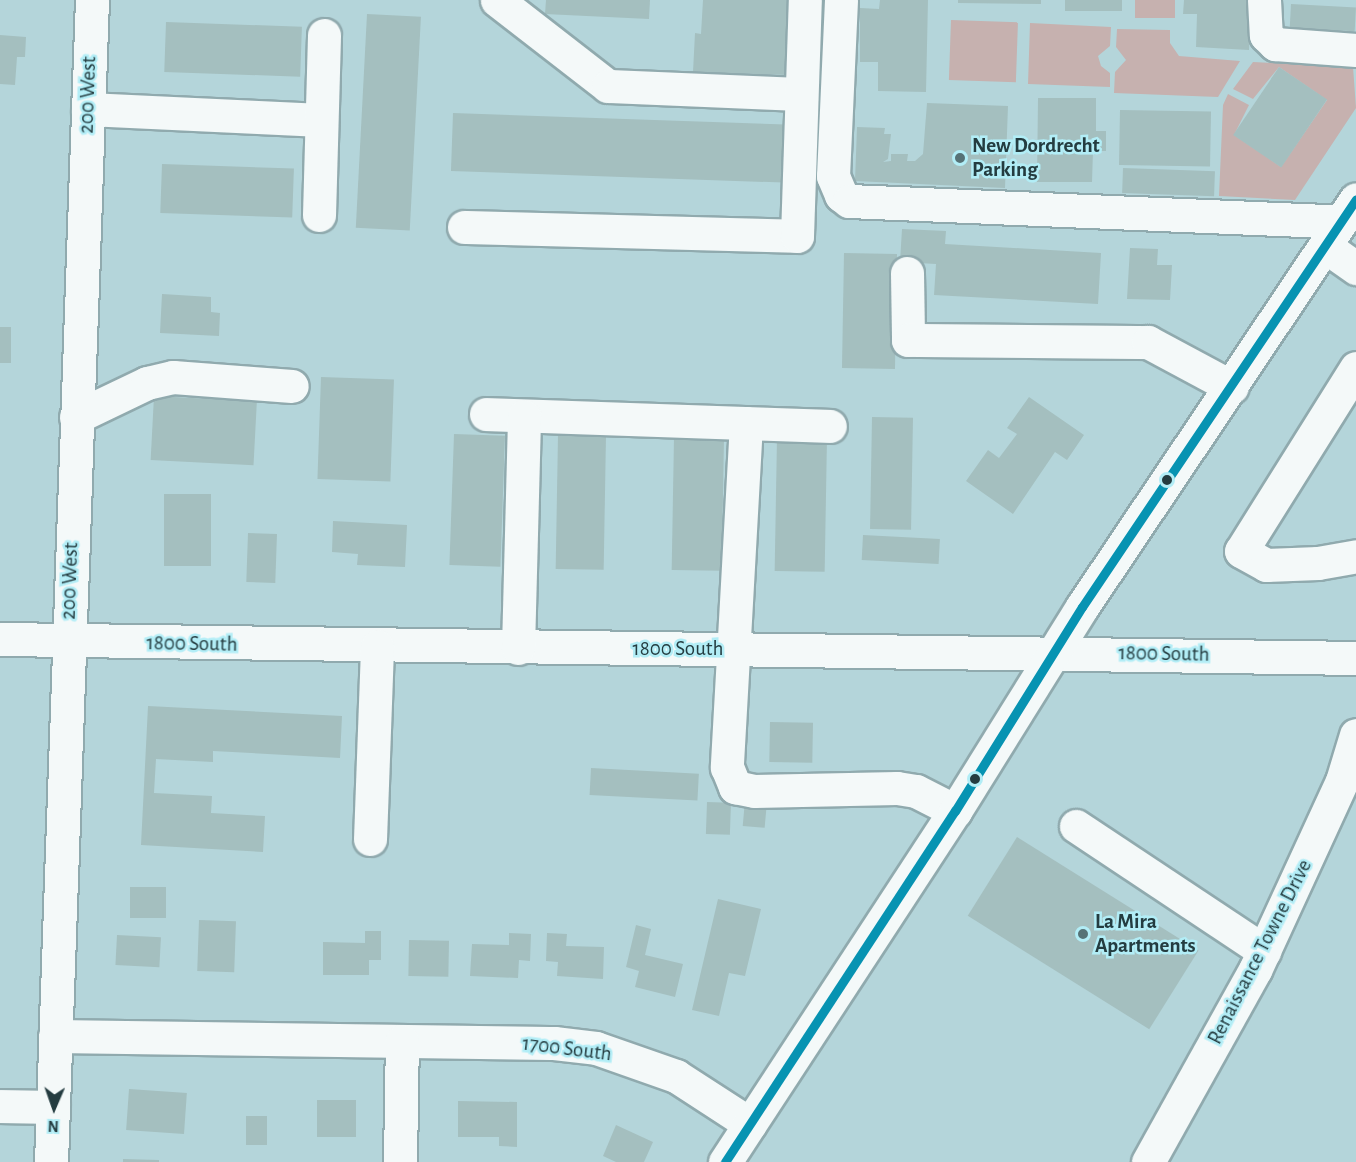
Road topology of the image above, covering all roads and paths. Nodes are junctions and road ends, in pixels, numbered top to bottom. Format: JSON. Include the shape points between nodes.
{"nodes":[{"id":1,"x":92,"y":0,"type":"edge"},
{"id":2,"x":805,"y":0,"type":"edge"},
{"id":3,"x":841,"y":0,"type":"edge"},
{"id":4,"x":1264,"y":0,"type":"edge"},
{"id":5,"x":514,"y":6,"type":"edge"},
{"id":6,"x":324,"y":36,"type":"dead end"},
{"id":7,"x":1356,"y":50,"type":"edge"},
{"id":8,"x":801,"y":94,"type":"junction"},
{"id":9,"x":88,"y":109,"type":"junction"},
{"id":10,"x":321,"y":120,"type":"junction"},
{"id":11,"x":319,"y":215,"type":"dead end"},
{"id":12,"x":1341,"y":223,"type":"edge"},
{"id":13,"x":464,"y":227,"type":"dead end"},
{"id":14,"x":1356,"y":268,"type":"edge"},
{"id":15,"x":908,"y":273,"type":"dead end"},
{"id":16,"x":1356,"y":368,"type":"edge"},
{"id":17,"x":292,"y":386,"type":"dead end"},
{"id":18,"x":1232,"y":387,"type":"junction"},
{"id":19,"x":486,"y":414,"type":"dead end"},
{"id":20,"x":524,"y":416,"type":"junction"},
{"id":21,"x":76,"y":417,"type":"junction"},
{"id":22,"x":746,"y":423,"type":"junction"},
{"id":23,"x":830,"y":426,"type":"dead end"},
{"id":24,"x":1356,"y":556,"type":"edge"},
{"id":25,"x":0,"y":639,"type":"edge"},
{"id":26,"x":69,"y":642,"type":"junction"},
{"id":27,"x":377,"y":646,"type":"junction"},
{"id":28,"x":518,"y":648,"type":"junction"},
{"id":29,"x":735,"y":650,"type":"junction"},
{"id":30,"x":1054,"y":654,"type":"junction"},
{"id":31,"x":1356,"y":658,"type":"edge"},
{"id":32,"x":1356,"y":735,"type":"edge"},
{"id":33,"x":956,"y":811,"type":"junction"},
{"id":34,"x":1076,"y":826,"type":"dead end"},
{"id":35,"x":370,"y":839,"type":"dead end"},
{"id":36,"x":1264,"y":951,"type":"junction"},
{"id":37,"x":55,"y":1036,"type":"junction"},
{"id":38,"x":402,"y":1041,"type":"junction"},
{"id":39,"x":0,"y":1106,"type":"edge"},
{"id":40,"x":52,"y":1107,"type":"junction"},
{"id":41,"x":750,"y":1124,"type":"junction"},
{"id":42,"x":51,"y":1162,"type":"edge"},
{"id":43,"x":400,"y":1162,"type":"edge"},
{"id":44,"x":725,"y":1162,"type":"edge"},
{"id":45,"x":1149,"y":1162,"type":"edge"}],
"edges":[{"from":1,"to":9,"type":"street","name":"200 West"},
{"from":2,"to":8,"type":"street"},
{"from":3,"to":12,"type":"street","via":[[833,176],[841,195],[849,201]]},
{"from":4,"to":7,"type":"street","via":[[1266,35],[1275,44]]},
{"from":5,"to":8,"type":"street","via":[[608,86]]},
{"from":6,"to":10,"type":"street"},
{"from":8,"to":13,"type":"street","via":[[796,236]]},
{"from":9,"to":10,"type":"street"},
{"from":9,"to":21,"type":"street","name":"200 West"},
{"from":10,"to":11,"type":"street"},
{"from":12,"to":14,"type":"street"},
{"from":12,"to":18,"type":"street"},
{"from":15,"to":18,"type":"street","via":[[908,340],[1148,342]]},
{"from":16,"to":24,"type":"street","via":[[1241,551],[1266,565],[1318,563]]},
{"from":17,"to":21,"type":"street","via":[[173,377],[147,383]]},
{"from":18,"to":30,"type":"street"},
{"from":19,"to":20,"type":"street"},
{"from":20,"to":22,"type":"street"},
{"from":20,"to":28,"type":"street"},
{"from":21,"to":26,"type":"street","name":"200 West"},
{"from":22,"to":23,"type":"street"},
{"from":22,"to":29,"type":"street"},
{"from":25,"to":26,"type":"street","name":"1800 South"},
{"from":26,"to":27,"type":"street","name":"1800 South"},
{"from":26,"to":37,"type":"street","name":"200 West"},
{"from":27,"to":28,"type":"street","name":"1800 South"},
{"from":27,"to":35,"type":"street"},
{"from":28,"to":29,"type":"street","name":"1800 South"},
{"from":29,"to":30,"type":"street","name":"1800 South"},
{"from":29,"to":33,"type":"street","via":[[727,767],[735,787],[897,788],[916,791]]},
{"from":30,"to":31,"type":"street","name":"1800 South"},
{"from":30,"to":33,"type":"street"},
{"from":32,"to":36,"type":"street","name":"Renaissance Towne Drive","via":[[1342,781]]},
{"from":33,"to":41,"type":"street"},
{"from":34,"to":36,"type":"street"},
{"from":36,"to":45,"type":"street","name":"Renaissance Towne Drive"},
{"from":37,"to":38,"type":"street","name":"1700 South"},
{"from":37,"to":40,"type":"street","name":"200 West"},
{"from":38,"to":41,"type":"street","name":"1700 South","via":[[554,1043],[596,1048],[676,1076]]},
{"from":38,"to":43,"type":"street"},
{"from":39,"to":40,"type":"street"},
{"from":40,"to":42,"type":"street","name":"200 West"},
{"from":41,"to":44,"type":"street"}]}
